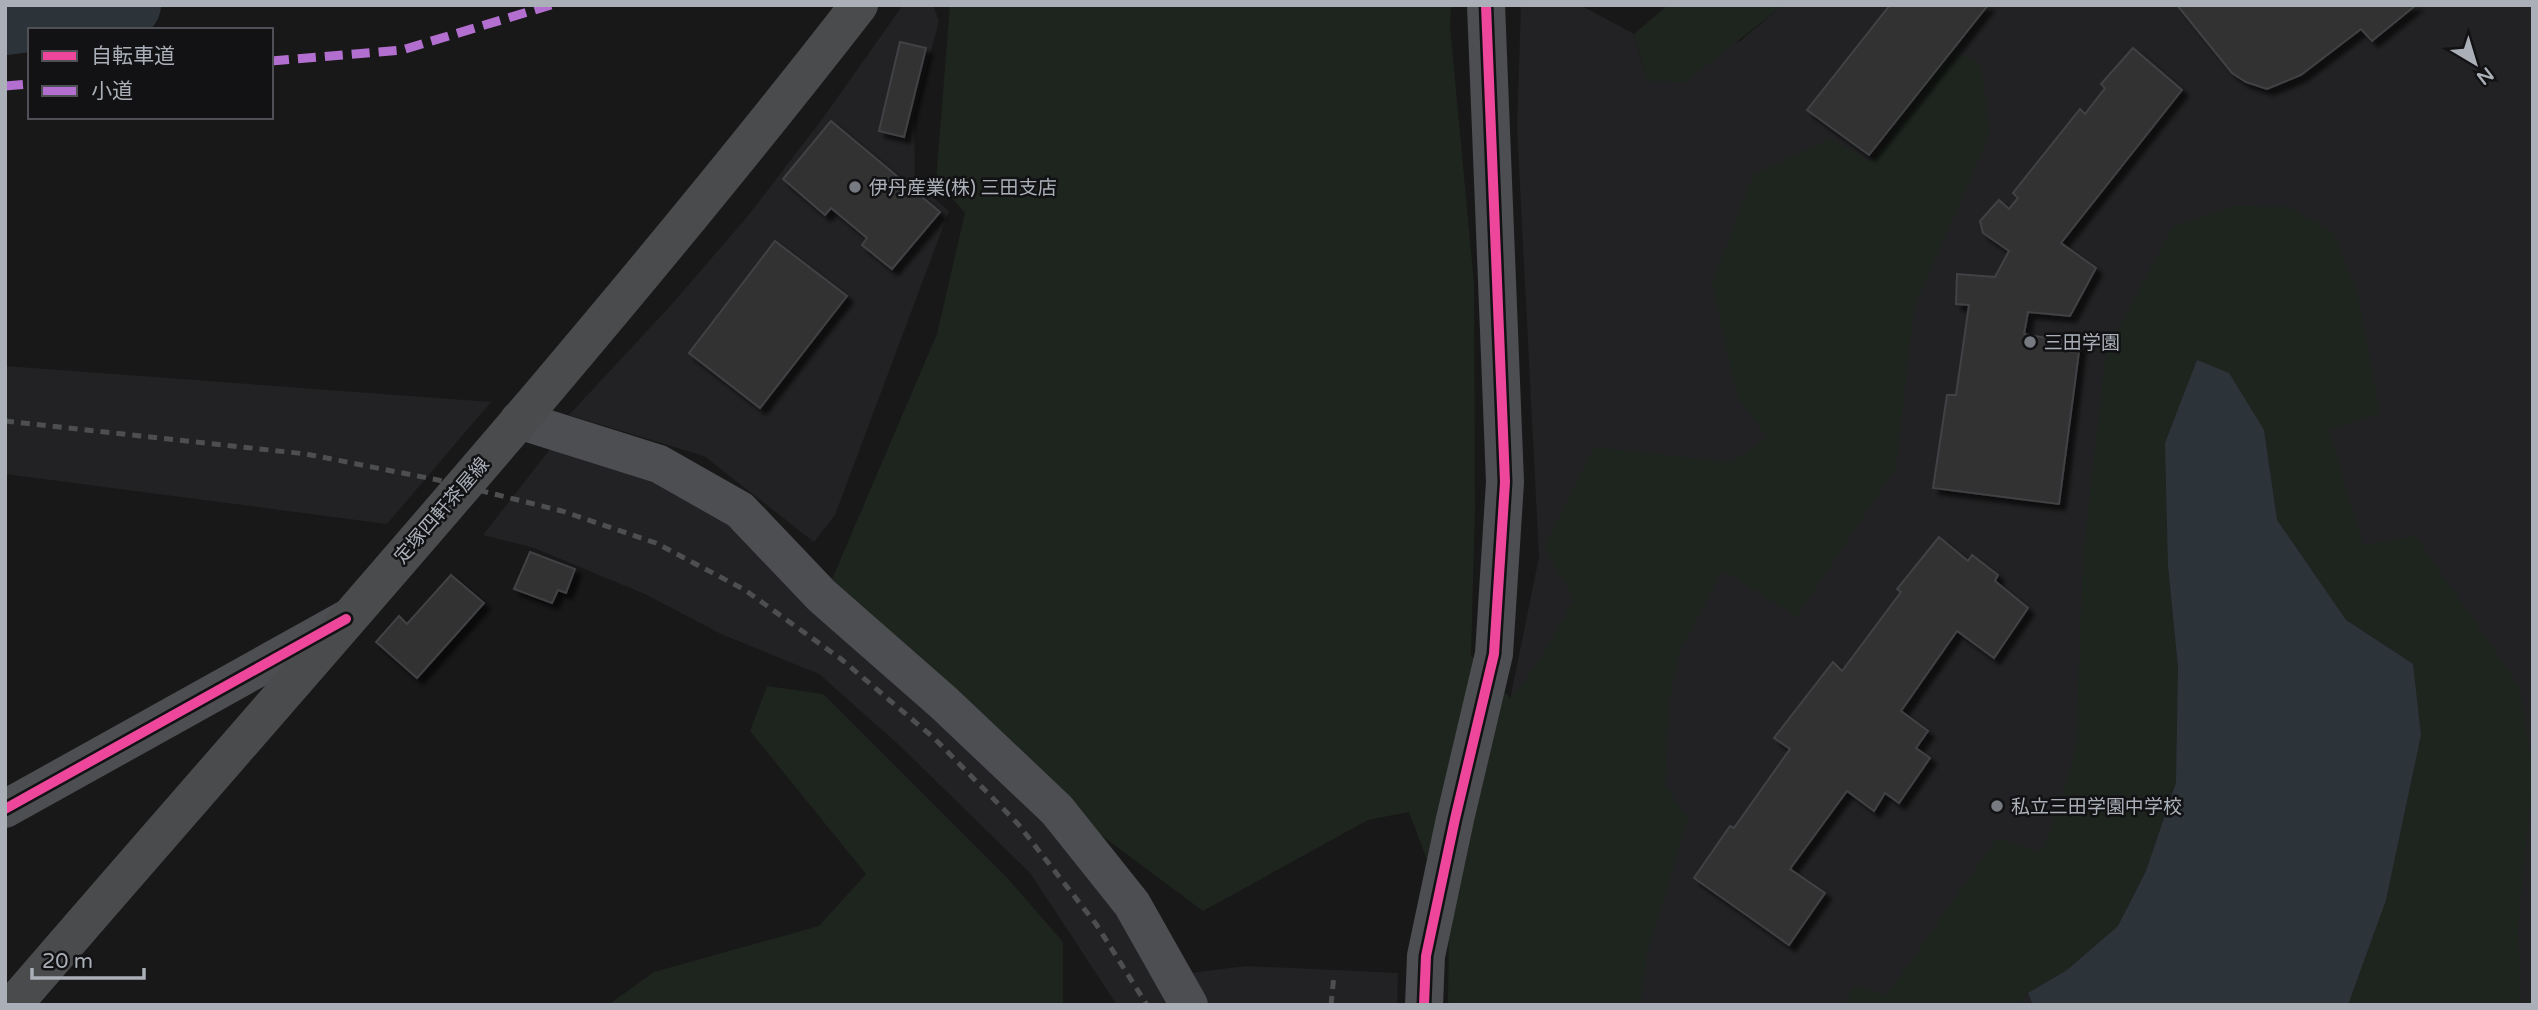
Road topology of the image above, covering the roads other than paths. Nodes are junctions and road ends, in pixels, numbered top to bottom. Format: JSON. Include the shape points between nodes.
{"nodes":[{"id":1,"x":859,"y":5,"type":"edge"},
{"id":2,"x":1486,"y":5,"type":"edge"},
{"id":3,"x":519,"y":420,"type":"junction"},
{"id":4,"x":346,"y":619,"type":"junction"},
{"id":5,"x":5,"y":809,"type":"edge"},
{"id":6,"x":13,"y":1005,"type":"edge"},
{"id":7,"x":1189,"y":1005,"type":"edge"},
{"id":8,"x":1423,"y":1005,"type":"edge"}],
"edges":[{"from":1,"to":3,"type":"main road","name":"定塚四軒茶屋線","via":[[759,134]]},
{"from":2,"to":8,"type":"street","via":[[1505,482],[1494,654],[1426,956]]},
{"from":3,"to":4,"type":"main road","name":"定塚四軒茶屋線"},
{"from":3,"to":7,"type":"street","via":[[659,464],[740,510],[822,596],[1057,810],[1132,904]]},
{"from":4,"to":5,"type":"street"},
{"from":4,"to":6,"type":"main road","name":"定塚四軒茶屋線"}]}
